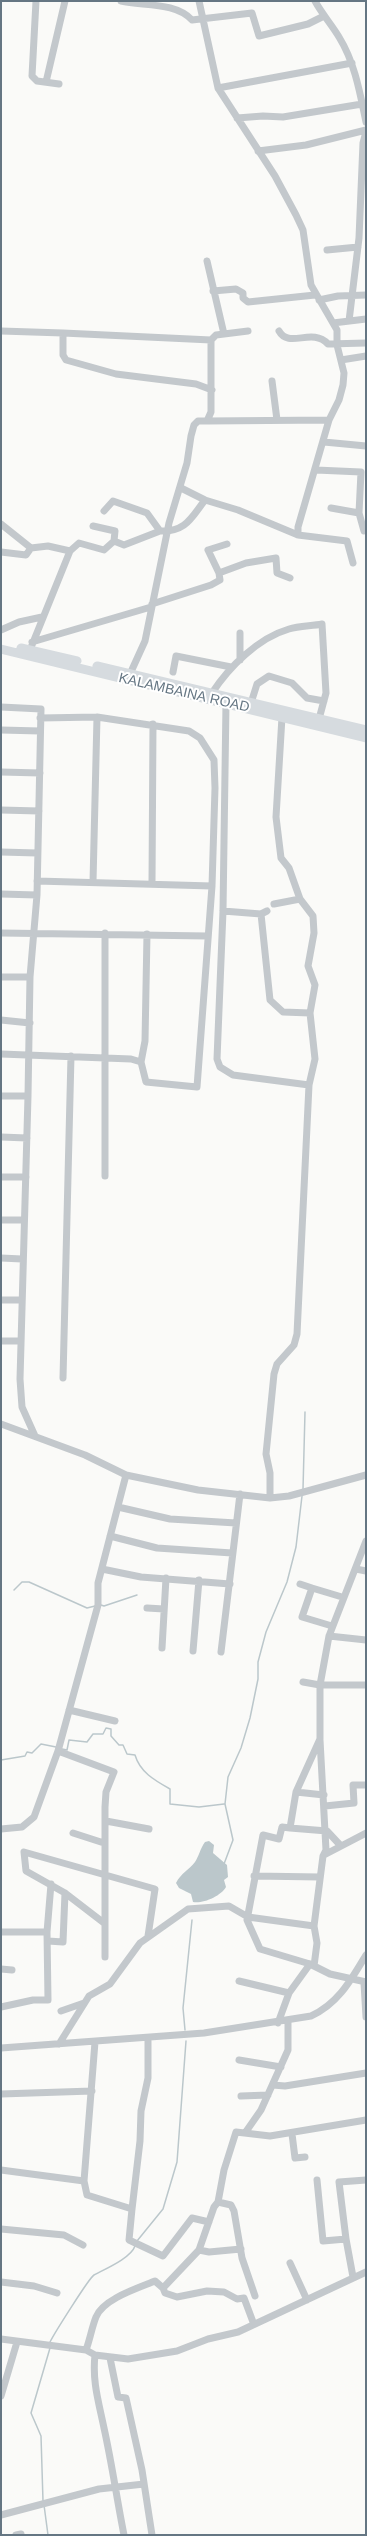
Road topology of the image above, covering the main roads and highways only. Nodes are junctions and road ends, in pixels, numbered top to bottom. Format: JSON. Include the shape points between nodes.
{"nodes":[{"id":1,"x":1,"y":643,"type":"edge"},
{"id":2,"x":1,"y":649,"type":"edge"},
{"id":3,"x":366,"y":730,"type":"edge"},
{"id":4,"x":366,"y":738,"type":"edge"}],
"edges":[{"from":1,"to":3,"type":"main road","name":"KALAMBAINA ROAD","via":[[31,646],[130,674]]},
{"from":2,"to":4,"type":"main road","name":"KALAMBAINA ROAD"}]}
